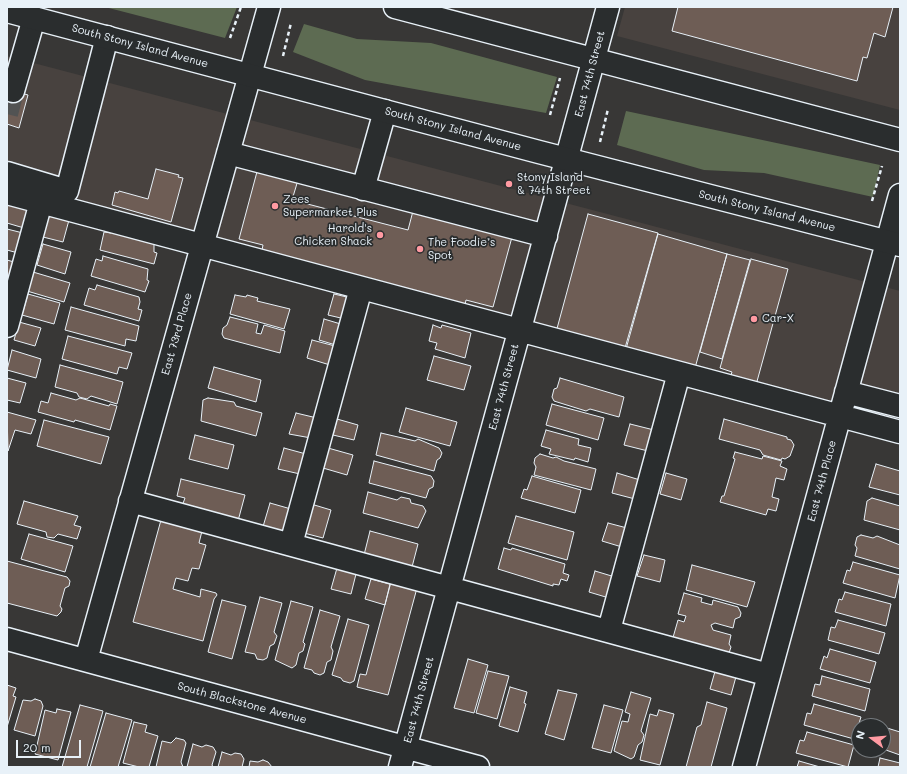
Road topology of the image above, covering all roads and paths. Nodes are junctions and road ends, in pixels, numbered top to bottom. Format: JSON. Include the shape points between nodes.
{"nodes":[{"id":1,"x":241,"y":7,"type":"edge"},
{"id":2,"x":269,"y":7,"type":"edge"},
{"id":3,"x":608,"y":7,"type":"edge"},
{"id":4,"x":400,"y":8,"type":"edge"},
{"id":5,"x":7,"y":11,"type":"edge"},
{"id":6,"x":34,"y":18,"type":"junction"},
{"id":7,"x":291,"y":23,"type":"dead end"},
{"id":8,"x":107,"y":37,"type":"junction"},
{"id":9,"x":230,"y":38,"type":"dead end"},
{"id":10,"x":283,"y":56,"type":"dead end"},
{"id":11,"x":594,"y":60,"type":"junction"},
{"id":12,"x":250,"y":75,"type":"junction"},
{"id":13,"x":560,"y":78,"type":"dead end"},
{"id":14,"x":13,"y":91,"type":"tunnel mouth"},
{"id":15,"x":608,"y":109,"type":"dead end"},
{"id":16,"x":385,"y":111,"type":"junction"},
{"id":17,"x":550,"y":115,"type":"dead end"},
{"id":18,"x":900,"y":140,"type":"edge"},
{"id":19,"x":600,"y":142,"type":"dead end"},
{"id":20,"x":228,"y":153,"type":"junction"},
{"id":21,"x":567,"y":159,"type":"junction"},
{"id":22,"x":882,"y":166,"type":"dead end"},
{"id":23,"x":7,"y":173,"type":"edge"},
{"id":24,"x":364,"y":189,"type":"junction"},
{"id":25,"x":7,"y":193,"type":"edge"},
{"id":26,"x":900,"y":195,"type":"edge"},
{"id":27,"x":872,"y":201,"type":"dead end"},
{"id":28,"x":41,"y":202,"type":"junction"},
{"id":29,"x":546,"y":236,"type":"junction"},
{"id":30,"x":894,"y":244,"type":"edge"},
{"id":31,"x":202,"y":245,"type":"junction"},
{"id":32,"x":361,"y":288,"type":"junction"},
{"id":33,"x":7,"y":326,"type":"edge"},
{"id":34,"x":520,"y":330,"type":"junction"},
{"id":35,"x":679,"y":373,"type":"junction"},
{"id":36,"x":846,"y":392,"type":"junction"},
{"id":37,"x":900,"y":406,"type":"edge"},
{"id":38,"x":840,"y":416,"type":"junction"},
{"id":39,"x":900,"y":432,"type":"edge"},
{"id":40,"x":130,"y":501,"type":"junction"},
{"id":41,"x":291,"y":544,"type":"junction"},
{"id":42,"x":449,"y":587,"type":"junction"},
{"id":43,"x":609,"y":630,"type":"junction"},
{"id":44,"x":7,"y":639,"type":"edge"},
{"id":45,"x":86,"y":660,"type":"junction"},
{"id":46,"x":769,"y":675,"type":"junction"},
{"id":47,"x":403,"y":757,"type":"edge"},
{"id":48,"x":478,"y":767,"type":"edge"},
{"id":49,"x":744,"y":767,"type":"edge"}],
"edges":[{"from":1,"to":9,"type":"path"},
{"from":2,"to":12,"type":"main road","name":"East 73rd Place"},
{"from":3,"to":11,"type":"main road","name":"East 74th Street"},
{"from":4,"to":11,"type":"main road"},
{"from":5,"to":6,"type":"main road","name":"South Stony Island Avenue"},
{"from":6,"to":8,"type":"main road","name":"South Stony Island Avenue"},
{"from":6,"to":14,"type":"main road"},
{"from":7,"to":10,"type":"path"},
{"from":8,"to":12,"type":"main road","name":"South Stony Island Avenue"},
{"from":8,"to":23,"type":"main road","via":[[66,191]]},
{"from":11,"to":18,"type":"main road"},
{"from":11,"to":21,"type":"main road","name":"East 74th Street"},
{"from":12,"to":16,"type":"main road","name":"South Stony Island Avenue"},
{"from":12,"to":20,"type":"main road","name":"East 73rd Place"},
{"from":13,"to":17,"type":"path"},
{"from":15,"to":19,"type":"path"},
{"from":16,"to":21,"type":"main road","name":"South Stony Island Avenue"},
{"from":16,"to":24,"type":"main road"},
{"from":20,"to":24,"type":"main road"},
{"from":20,"to":31,"type":"main road","name":"East 73rd Place"},
{"from":21,"to":29,"type":"main road","name":"East 74th Street"},
{"from":21,"to":30,"type":"main road","name":"South Stony Island Avenue"},
{"from":22,"to":27,"type":"path"},
{"from":24,"to":29,"type":"main road"},
{"from":25,"to":28,"type":"main road"},
{"from":26,"to":30,"type":"main road","name":"East 74th Place"},
{"from":28,"to":31,"type":"main road"},
{"from":28,"to":33,"type":"main road"},
{"from":29,"to":34,"type":"main road","name":"East 74th Street"},
{"from":30,"to":36,"type":"main road","name":"East 74th Place"},
{"from":31,"to":32,"type":"main road"},
{"from":31,"to":40,"type":"main road","name":"East 73rd Place"},
{"from":32,"to":34,"type":"main road"},
{"from":32,"to":41,"type":"main road"},
{"from":34,"to":35,"type":"main road"},
{"from":34,"to":42,"type":"main road","name":"East 74th Street"},
{"from":35,"to":38,"type":"main road"},
{"from":35,"to":43,"type":"main road"},
{"from":36,"to":37,"type":"main road"},
{"from":36,"to":38,"type":"main road","name":"East 74th Place"},
{"from":38,"to":39,"type":"main road"},
{"from":38,"to":46,"type":"main road","name":"East 74th Place"},
{"from":40,"to":41,"type":"main road"},
{"from":40,"to":45,"type":"main road","name":"East 73rd Place"},
{"from":41,"to":42,"type":"main road"},
{"from":42,"to":43,"type":"main road"},
{"from":42,"to":47,"type":"main road","name":"East 74th Street"},
{"from":43,"to":46,"type":"main road"},
{"from":44,"to":45,"type":"main road","name":"South Blackstone Avenue"},
{"from":45,"to":47,"type":"main road","name":"South Blackstone Avenue"},
{"from":46,"to":49,"type":"main road","name":"East 74th Place"},
{"from":47,"to":48,"type":"main road","name":"South Blackstone Avenue"}]}
